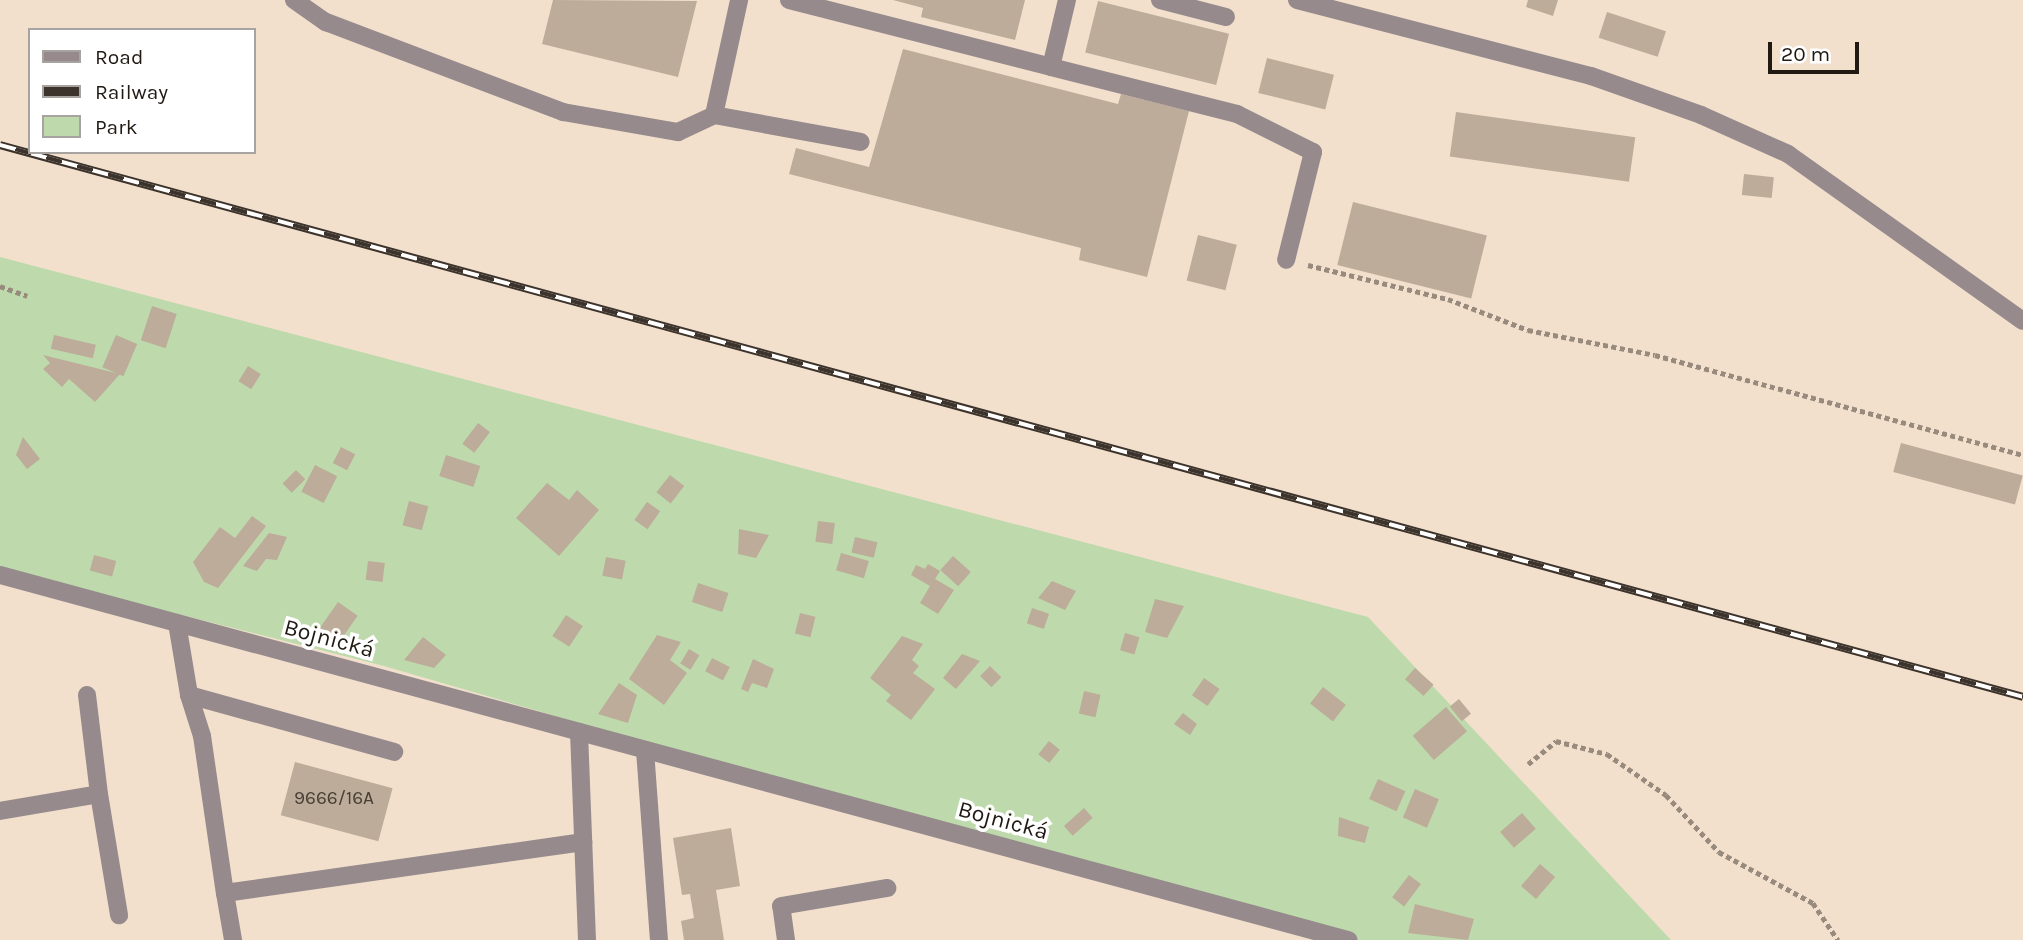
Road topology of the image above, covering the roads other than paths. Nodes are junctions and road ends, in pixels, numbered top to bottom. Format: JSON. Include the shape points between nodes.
{"nodes":[{"id":1,"x":294,"y":0,"type":"edge"},
{"id":2,"x":739,"y":0,"type":"edge"},
{"id":3,"x":789,"y":0,"type":"edge"},
{"id":4,"x":1067,"y":0,"type":"edge"},
{"id":5,"x":1160,"y":0,"type":"edge"},
{"id":6,"x":1297,"y":0,"type":"edge"},
{"id":7,"x":1227,"y":17,"type":"dead end"},
{"id":8,"x":1051,"y":67,"type":"junction"},
{"id":9,"x":714,"y":115,"type":"junction"},
{"id":10,"x":861,"y":142,"type":"dead end"},
{"id":11,"x":1286,"y":260,"type":"road end"},
{"id":12,"x":2023,"y":321,"type":"edge"},
{"id":13,"x":0,"y":575,"type":"edge"},
{"id":14,"x":177,"y":623,"type":"junction"},
{"id":15,"x":87,"y":695,"type":"dead end"},
{"id":16,"x":189,"y":695,"type":"junction"},
{"id":17,"x":579,"y":732,"type":"junction"},
{"id":18,"x":645,"y":750,"type":"junction"},
{"id":19,"x":394,"y":752,"type":"dead end"},
{"id":20,"x":99,"y":794,"type":"junction"},
{"id":21,"x":0,"y":811,"type":"edge"},
{"id":22,"x":583,"y":842,"type":"junction"},
{"id":23,"x":887,"y":888,"type":"dead end"},
{"id":24,"x":225,"y":893,"type":"junction"},
{"id":25,"x":119,"y":915,"type":"dead end"},
{"id":26,"x":233,"y":940,"type":"edge"},
{"id":27,"x":587,"y":940,"type":"edge"},
{"id":28,"x":659,"y":940,"type":"edge"},
{"id":29,"x":786,"y":940,"type":"edge"},
{"id":30,"x":1348,"y":940,"type":"edge"}],
"edges":[{"from":1,"to":9,"type":"street","via":[[326,22],[563,112],[678,131]]},
{"from":2,"to":9,"type":"street"},
{"from":3,"to":8,"type":"street"},
{"from":4,"to":8,"type":"street"},
{"from":5,"to":7,"type":"street"},
{"from":6,"to":12,"type":"street","via":[[1591,76],[1701,115],[1788,154]]},
{"from":8,"to":11,"type":"street","via":[[1237,114],[1313,152]]},
{"from":9,"to":10,"type":"street"},
{"from":13,"to":14,"type":"street","name":"Bojnická"},
{"from":14,"to":16,"type":"street"},
{"from":14,"to":17,"type":"street","name":"Bojnická"},
{"from":15,"to":20,"type":"street"},
{"from":16,"to":19,"type":"street"},
{"from":16,"to":24,"type":"street","via":[[202,736]]},
{"from":17,"to":18,"type":"street","name":"Bojnická"},
{"from":17,"to":22,"type":"street"},
{"from":18,"to":28,"type":"street"},
{"from":18,"to":30,"type":"street","name":"Bojnická"},
{"from":20,"to":21,"type":"street"},
{"from":20,"to":25,"type":"street"},
{"from":22,"to":24,"type":"street"},
{"from":22,"to":27,"type":"street"},
{"from":23,"to":29,"type":"street","via":[[781,905]]},
{"from":24,"to":26,"type":"street"}]}
